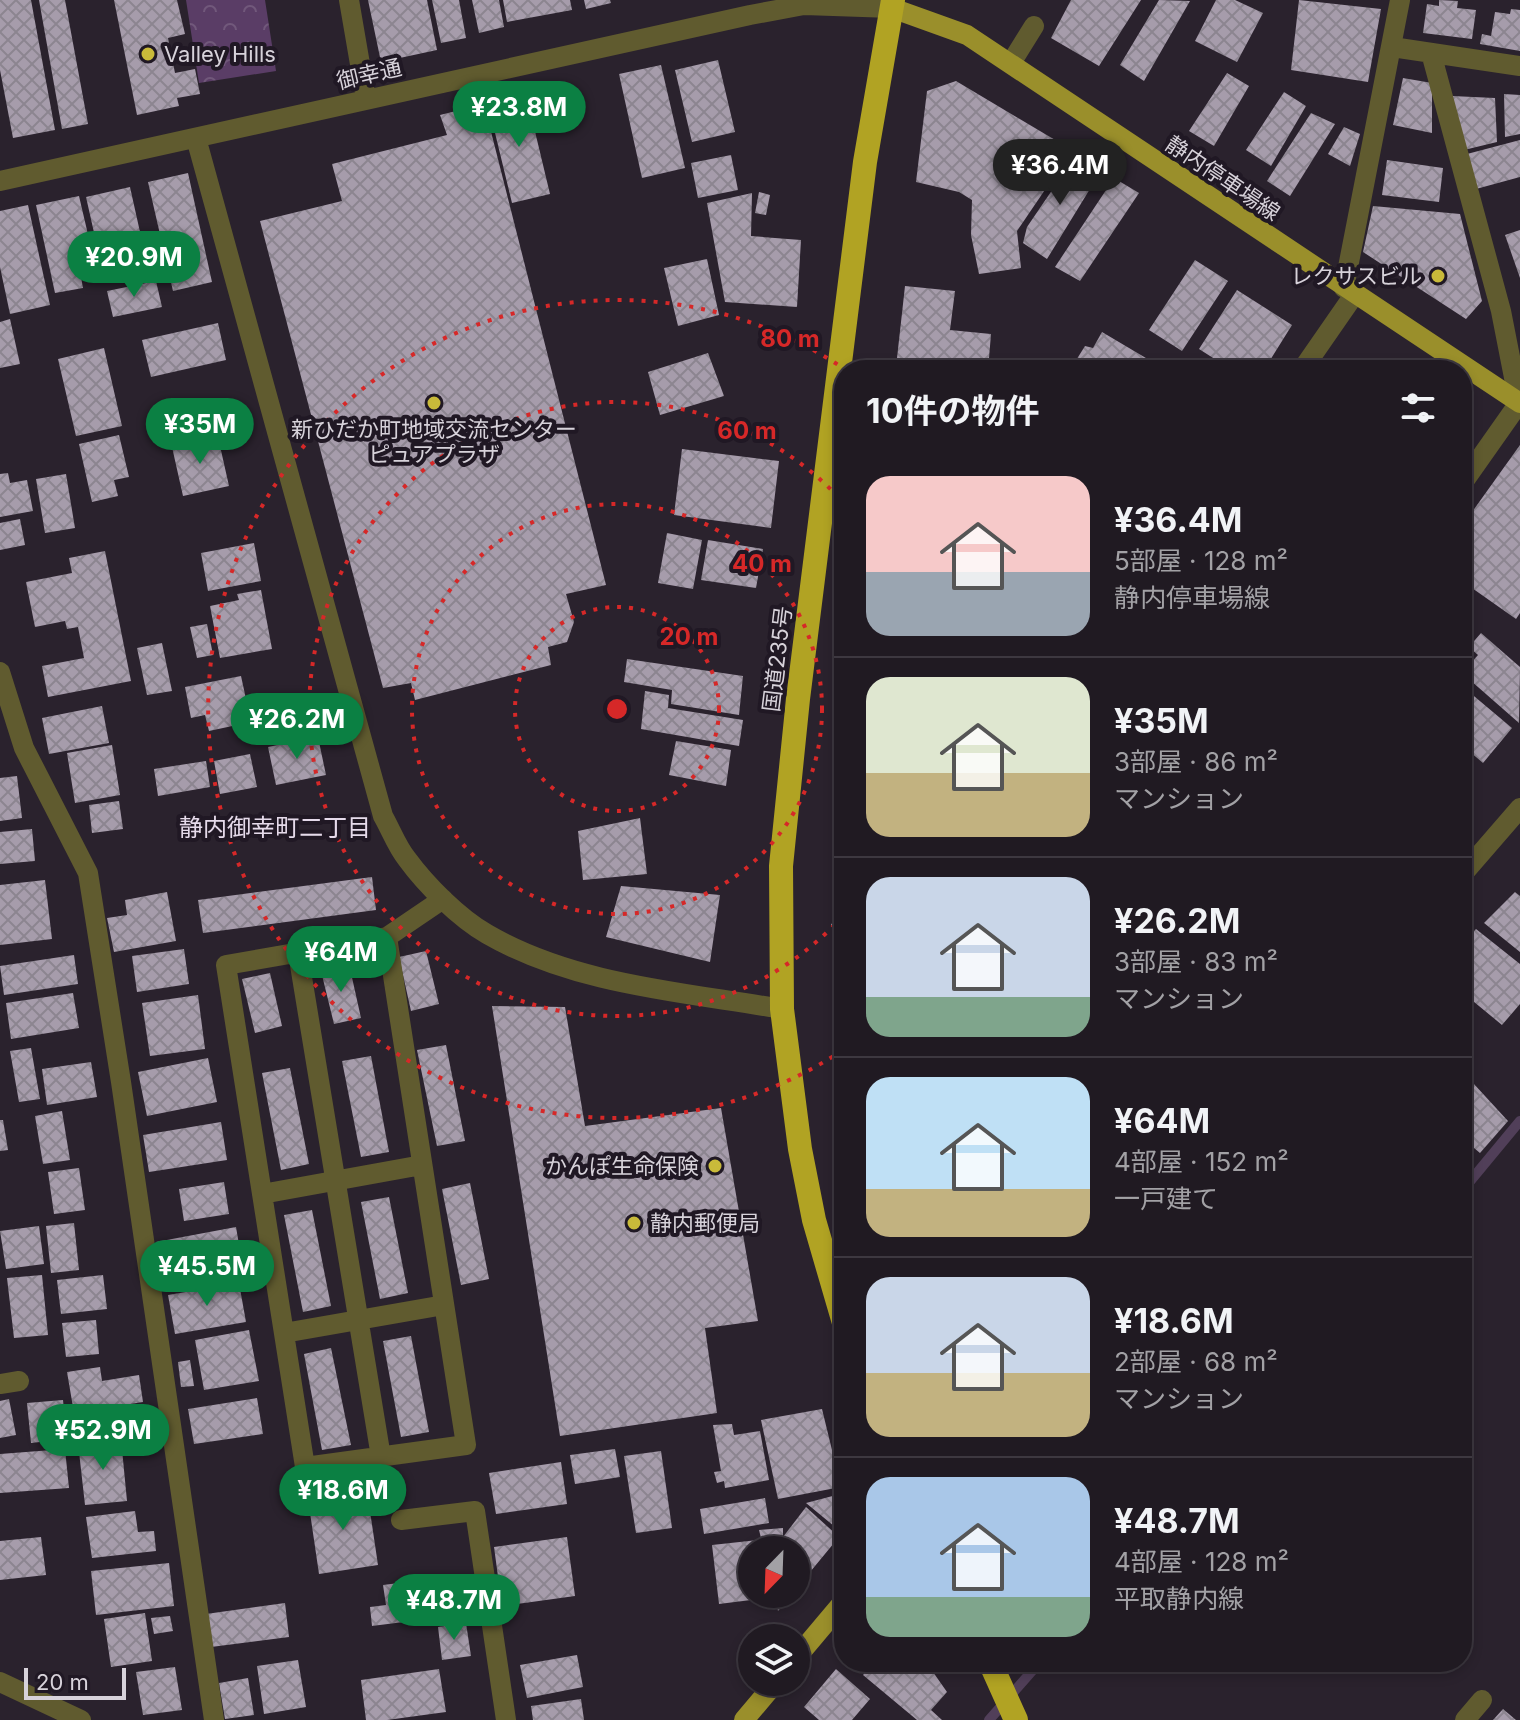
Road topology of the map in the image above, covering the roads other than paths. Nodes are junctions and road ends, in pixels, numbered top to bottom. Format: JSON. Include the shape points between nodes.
{"nodes":[{"id":1,"x":349,"y":0,"type":"edge"},
{"id":2,"x":1400,"y":0,"type":"edge"},
{"id":3,"x":892,"y":4,"type":"edge"},
{"id":4,"x":1034,"y":26,"type":"dead end"},
{"id":5,"x":1392,"y":47,"type":"junction"},
{"id":6,"x":1431,"y":53,"type":"junction"},
{"id":7,"x":1011,"y":63,"type":"junction"},
{"id":8,"x":1520,"y":66,"type":"edge"},
{"id":9,"x":366,"y":99,"type":"junction"},
{"id":10,"x":196,"y":138,"type":"junction"},
{"id":11,"x":0,"y":181,"type":"edge"},
{"id":12,"x":1349,"y":291,"type":"junction"},
{"id":13,"x":840,"y":360,"type":"edge"},
{"id":14,"x":1308,"y":360,"type":"edge"},
{"id":15,"x":1454,"y":360,"type":"edge"},
{"id":16,"x":1472,"y":372,"type":"edge"},
{"id":17,"x":1520,"y":403,"type":"edge"},
{"id":18,"x":834,"y":410,"type":"edge"},
{"id":19,"x":1472,"y":470,"type":"edge"},
{"id":20,"x":0,"y":672,"type":"edge"},
{"id":21,"x":1520,"y":808,"type":"edge"},
{"id":22,"x":1472,"y":863,"type":"edge"},
{"id":23,"x":443,"y":899,"type":"junction"},
{"id":24,"x":387,"y":937,"type":"junction"},
{"id":25,"x":298,"y":953,"type":"junction"},
{"id":26,"x":782,"y":1009,"type":"junction"},
{"id":27,"x":422,"y":1165,"type":"junction"},
{"id":28,"x":336,"y":1181,"type":"junction"},
{"id":29,"x":262,"y":1194,"type":"junction"},
{"id":30,"x":834,"y":1289,"type":"edge"},
{"id":31,"x":444,"y":1305,"type":"junction"},
{"id":32,"x":359,"y":1320,"type":"junction"},
{"id":33,"x":284,"y":1333,"type":"junction"},
{"id":34,"x":381,"y":1457,"type":"junction"},
{"id":35,"x":401,"y":1520,"type":"dead end"},
{"id":36,"x":834,"y":1613,"type":"edge"},
{"id":37,"x":810,"y":1641,"type":"edge"},
{"id":38,"x":994,"y":1672,"type":"edge"},
{"id":39,"x":0,"y":1682,"type":"edge"},
{"id":40,"x":764,"y":1696,"type":"edge"},
{"id":41,"x":1482,"y":1700,"type":"dead end"},
{"id":42,"x":1015,"y":1719,"type":"edge"},
{"id":43,"x":81,"y":1720,"type":"edge"},
{"id":44,"x":214,"y":1720,"type":"edge"},
{"id":45,"x":506,"y":1720,"type":"edge"},
{"id":46,"x":744,"y":1720,"type":"edge"},
{"id":47,"x":1465,"y":1720,"type":"edge"}],
"edges":[{"from":1,"to":9,"type":"street"},
{"from":2,"to":5,"type":"street"},
{"from":3,"to":7,"type":"main road","name":"静内停車場線","via":[[967,35]]},
{"from":3,"to":9,"type":"street","name":"御幸通","via":[[804,5]]},
{"from":3,"to":13,"type":"highway","name":"国道235号","via":[[865,162]]},
{"from":4,"to":7,"type":"street"},
{"from":5,"to":6,"type":"street"},
{"from":5,"to":12,"type":"street"},
{"from":6,"to":8,"type":"street"},
{"from":6,"to":17,"type":"street","via":[[1501,311]]},
{"from":7,"to":12,"type":"main road","name":"静内停車場線"},
{"from":9,"to":10,"type":"street","name":"御幸通"},
{"from":10,"to":11,"type":"street","name":"御幸通"},
{"from":10,"to":23,"type":"street","via":[[383,816],[405,857]]},
{"from":12,"to":14,"type":"street"},
{"from":12,"to":15,"type":"main road","name":"静内停車場線"},
{"from":16,"to":17,"type":"main road","name":"静内停車場線"},
{"from":17,"to":19,"type":"street"},
{"from":18,"to":26,"type":"highway","name":"国道235号","via":[[781,866]]},
{"from":20,"to":44,"type":"street","via":[[24,748],[88,873]]},
{"from":21,"to":22,"type":"street"},
{"from":23,"to":24,"type":"street"},
{"from":23,"to":26,"type":"street","via":[[485,933],[542,959],[599,977]]},
{"from":24,"to":25,"type":"street"},
{"from":24,"to":27,"type":"street"},
{"from":25,"to":28,"type":"street"},
{"from":25,"to":29,"type":"street","via":[[226,965]]},
{"from":26,"to":30,"type":"highway","name":"国道235号","via":[[800,1149]]},
{"from":27,"to":28,"type":"street"},
{"from":27,"to":31,"type":"street"},
{"from":28,"to":29,"type":"street"},
{"from":28,"to":32,"type":"street"},
{"from":29,"to":33,"type":"street"},
{"from":31,"to":32,"type":"street"},
{"from":31,"to":34,"type":"street","via":[[466,1445]]},
{"from":32,"to":33,"type":"street"},
{"from":32,"to":34,"type":"street"},
{"from":33,"to":34,"type":"street","via":[[305,1467]]},
{"from":35,"to":45,"type":"street","via":[[475,1511]]},
{"from":36,"to":37,"type":"main road"},
{"from":38,"to":42,"type":"highway"},
{"from":39,"to":43,"type":"street"},
{"from":40,"to":46,"type":"main road"},
{"from":41,"to":47,"type":"street"}]}
